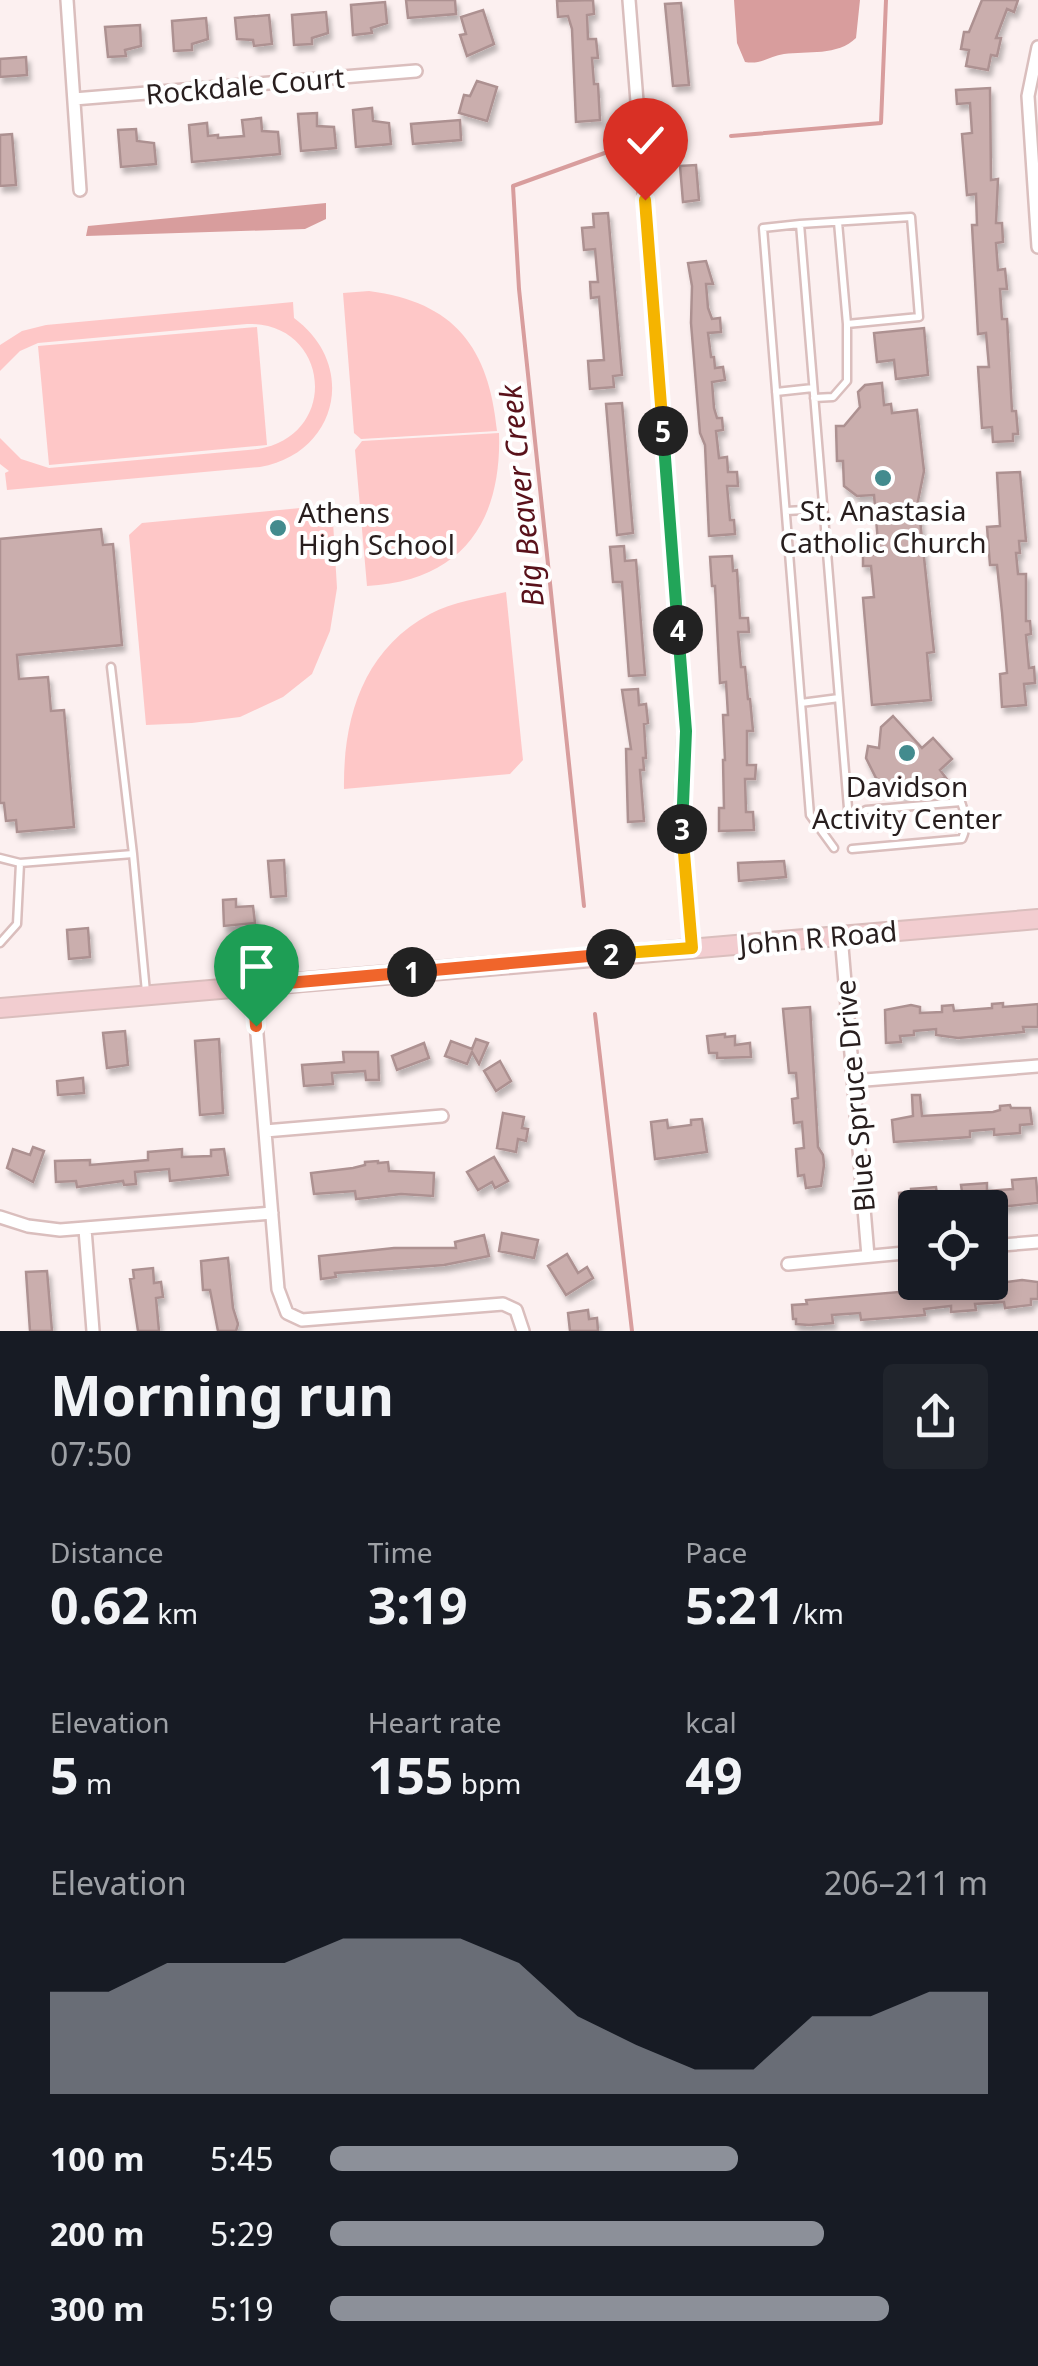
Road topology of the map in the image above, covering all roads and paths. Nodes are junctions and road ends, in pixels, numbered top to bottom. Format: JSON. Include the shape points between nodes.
{"nodes":[{"id":1,"x":67,"y":0,"type":"edge"},
{"id":2,"x":629,"y":0,"type":"edge"},
{"id":3,"x":1038,"y":47,"type":"edge"},
{"id":4,"x":416,"y":71,"type":"dead end"},
{"id":5,"x":74,"y":99,"type":"junction"},
{"id":6,"x":80,"y":190,"type":"dead end"},
{"id":7,"x":838,"y":222,"type":"junction"},
{"id":8,"x":800,"y":224,"type":"junction"},
{"id":9,"x":1038,"y":247,"type":"edge"},
{"id":10,"x":847,"y":324,"type":"junction"},
{"id":11,"x":814,"y":388,"type":"junction"},
{"id":12,"x":776,"y":392,"type":"junction"},
{"id":13,"x":814,"y":398,"type":"junction"},
{"id":14,"x":823,"y":508,"type":"junction"},
{"id":15,"x":786,"y":512,"type":"junction"},
{"id":16,"x":111,"y":667,"type":"dead end"},
{"id":17,"x":839,"y":698,"type":"junction"},
{"id":18,"x":802,"y":703,"type":"junction"},
{"id":19,"x":849,"y":820,"type":"junction"},
{"id":20,"x":817,"y":825,"type":"junction"},
{"id":21,"x":834,"y":848,"type":"dead end"},
{"id":22,"x":852,"y":848,"type":"dead end"},
{"id":23,"x":134,"y":854,"type":"junction"},
{"id":24,"x":0,"y":858,"type":"edge"},
{"id":25,"x":20,"y":863,"type":"junction"},
{"id":26,"x":1038,"y":918,"type":"edge"},
{"id":27,"x":840,"y":935,"type":"junction"},
{"id":28,"x":0,"y":943,"type":"edge"},
{"id":29,"x":692,"y":948,"type":"junction"},
{"id":30,"x":253,"y":986,"type":"junction"},
{"id":31,"x":146,"y":995,"type":"junction"},
{"id":32,"x":0,"y":1008,"type":"edge"},
{"id":33,"x":1038,"y":1066,"type":"edge"},
{"id":34,"x":853,"y":1080,"type":"junction"},
{"id":35,"x":442,"y":1116,"type":"dead end"},
{"id":36,"x":265,"y":1131,"type":"junction"},
{"id":37,"x":272,"y":1213,"type":"junction"},
{"id":38,"x":0,"y":1217,"type":"edge"},
{"id":39,"x":84,"y":1229,"type":"junction"},
{"id":40,"x":1038,"y":1242,"type":"edge"},
{"id":41,"x":1008,"y":1244,"type":"edge"},
{"id":42,"x":898,"y":1253,"type":"edge"},
{"id":43,"x":868,"y":1256,"type":"junction"},
{"id":44,"x":788,"y":1264,"type":"dead end"},
{"id":45,"x":93,"y":1331,"type":"edge"},
{"id":46,"x":523,"y":1331,"type":"edge"}],
"edges":[{"from":1,"to":5,"type":"street"},
{"from":2,"to":29,"type":"street","via":[[685,711],[681,804]]},
{"from":3,"to":9,"type":"street","via":[[1028,96]]},
{"from":4,"to":5,"type":"street","name":"Rockdale Court"},
{"from":5,"to":6,"type":"street"},
{"from":7,"to":8,"type":"lane"},
{"from":7,"to":10,"type":"lane"},
{"from":7,"to":10,"type":"lane","via":[[910,217],[920,317]]},
{"from":8,"to":11,"type":"lane"},
{"from":8,"to":12,"type":"lane","via":[[763,228]]},
{"from":10,"to":13,"type":"lane","via":[[848,381],[833,397]]},
{"from":11,"to":12,"type":"lane"},
{"from":11,"to":13,"type":"lane"},
{"from":12,"to":15,"type":"lane"},
{"from":13,"to":14,"type":"lane"},
{"from":14,"to":15,"type":"lane"},
{"from":14,"to":17,"type":"lane"},
{"from":15,"to":18,"type":"lane"},
{"from":16,"to":23,"type":"lane"},
{"from":17,"to":18,"type":"lane"},
{"from":17,"to":19,"type":"lane"},
{"from":18,"to":20,"type":"lane","via":[[810,815]]},
{"from":19,"to":20,"type":"lane"},
{"from":19,"to":22,"type":"lane","via":[[866,810],[960,802],[966,830],[962,840]]},
{"from":20,"to":21,"type":"lane"},
{"from":23,"to":25,"type":"lane"},
{"from":23,"to":31,"type":"lane"},
{"from":24,"to":25,"type":"lane"},
{"from":25,"to":28,"type":"lane","via":[[18,919]]},
{"from":26,"to":27,"type":"main road","name":"John R Road"},
{"from":27,"to":29,"type":"main road","name":"John R Road"},
{"from":27,"to":34,"type":"street","name":"Blue Spruce Drive"},
{"from":29,"to":30,"type":"main road","name":"John R Road"},
{"from":30,"to":31,"type":"main road","name":"John R Road"},
{"from":30,"to":36,"type":"street"},
{"from":31,"to":32,"type":"main road","name":"John R Road"},
{"from":33,"to":34,"type":"street"},
{"from":34,"to":43,"type":"street","name":"Blue Spruce Drive"},
{"from":35,"to":36,"type":"street"},
{"from":36,"to":37,"type":"street"},
{"from":37,"to":39,"type":"street"},
{"from":37,"to":46,"type":"street","via":[[280,1298],[295,1319],[503,1304],[516,1310]]},
{"from":38,"to":39,"type":"street","via":[[44,1229]]},
{"from":39,"to":45,"type":"street"},
{"from":40,"to":41,"type":"street"},
{"from":42,"to":43,"type":"street"},
{"from":43,"to":44,"type":"street"}]}
